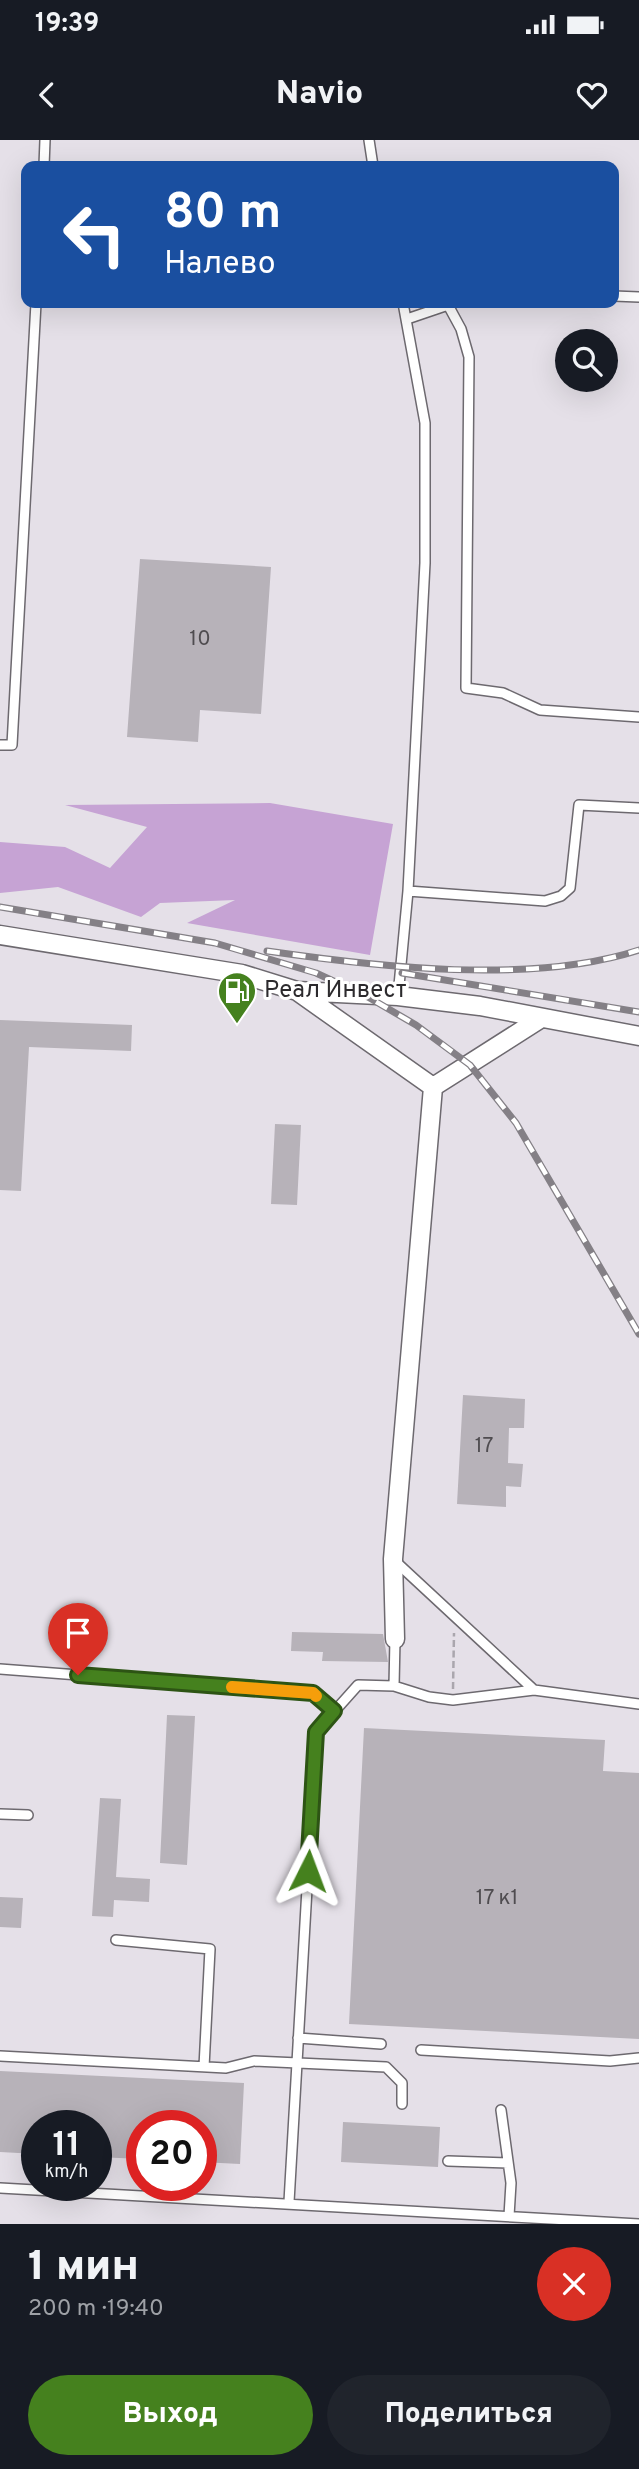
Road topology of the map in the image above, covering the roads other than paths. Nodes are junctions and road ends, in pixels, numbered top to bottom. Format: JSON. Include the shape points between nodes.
{"nodes":[{"id":1,"x":45,"y":140,"type":"edge"},
{"id":2,"x":369,"y":140,"type":"edge"},
{"id":3,"x":44,"y":161,"type":"edge"},
{"id":4,"x":372,"y":161,"type":"edge"},
{"id":5,"x":619,"y":296,"type":"edge"},
{"id":6,"x":639,"y":297,"type":"edge"},
{"id":7,"x":36,"y":308,"type":"edge"},
{"id":8,"x":404,"y":308,"type":"edge"},
{"id":9,"x":440,"y":308,"type":"edge"},
{"id":10,"x":453,"y":308,"type":"edge"},
{"id":11,"x":407,"y":320,"type":"junction"},
{"id":12,"x":639,"y":716,"type":"edge"},
{"id":13,"x":0,"y":746,"type":"edge"},
{"id":14,"x":639,"y":808,"type":"edge"},
{"id":15,"x":408,"y":891,"type":"junction"},
{"id":16,"x":0,"y":935,"type":"edge"},
{"id":17,"x":297,"y":991,"type":"junction"},
{"id":18,"x":398,"y":996,"type":"junction"},
{"id":19,"x":540,"y":1019,"type":"junction"},
{"id":20,"x":639,"y":1036,"type":"edge"},
{"id":21,"x":433,"y":1087,"type":"junction"},
{"id":22,"x":393,"y":1559,"type":"junction"},
{"id":23,"x":395,"y":1639,"type":"joint"},
{"id":24,"x":0,"y":1669,"type":"edge"},
{"id":25,"x":394,"y":1686,"type":"junction"},
{"id":26,"x":534,"y":1690,"type":"junction"},
{"id":27,"x":639,"y":1704,"type":"edge"},
{"id":28,"x":334,"y":1711,"type":"junction"},
{"id":29,"x":0,"y":1814,"type":"edge"},
{"id":30,"x":28,"y":1815,"type":"dead end"},
{"id":31,"x":116,"y":1940,"type":"dead end"},
{"id":32,"x":298,"y":2038,"type":"junction"},
{"id":33,"x":381,"y":2044,"type":"dead end"},
{"id":34,"x":421,"y":2050,"type":"dead end"},
{"id":35,"x":0,"y":2056,"type":"edge"},
{"id":36,"x":639,"y":2057,"type":"edge"},
{"id":37,"x":296,"y":2063,"type":"junction"},
{"id":38,"x":204,"y":2067,"type":"junction"},
{"id":39,"x":402,"y":2104,"type":"dead end"},
{"id":40,"x":501,"y":2110,"type":"dead end"},
{"id":41,"x":447,"y":2161,"type":"dead end"},
{"id":42,"x":508,"y":2163,"type":"junction"},
{"id":43,"x":0,"y":2188,"type":"edge"},
{"id":44,"x":289,"y":2202,"type":"junction"},
{"id":45,"x":509,"y":2216,"type":"junction"},
{"id":46,"x":639,"y":2224,"type":"edge"}],
"edges":[{"from":1,"to":3,"type":"lane"},
{"from":2,"to":4,"type":"lane"},
{"from":5,"to":6,"type":"lane"},
{"from":7,"to":13,"type":"lane","via":[[12,745]]},
{"from":8,"to":11,"type":"lane"},
{"from":9,"to":11,"type":"lane"},
{"from":10,"to":12,"type":"lane","via":[[469,357],[466,688],[503,693],[540,710]]},
{"from":11,"to":15,"type":"lane","via":[[425,423],[425,563]]},
{"from":14,"to":15,"type":"lane","via":[[579,805],[569,888],[561,896],[545,901]]},
{"from":15,"to":18,"type":"lane"},
{"from":16,"to":17,"type":"street","via":[[242,974]]},
{"from":17,"to":18,"type":"street"},
{"from":17,"to":21,"type":"street"},
{"from":18,"to":19,"type":"street"},
{"from":19,"to":20,"type":"street"},
{"from":19,"to":21,"type":"street"},
{"from":21,"to":22,"type":"street"},
{"from":22,"to":23,"type":"street"},
{"from":22,"to":26,"type":"lane"},
{"from":23,"to":25,"type":"lane"},
{"from":24,"to":28,"type":"lane","via":[[313,1693]]},
{"from":25,"to":26,"type":"lane","via":[[453,1700]]},
{"from":25,"to":28,"type":"lane","via":[[358,1685]]},
{"from":26,"to":27,"type":"lane"},
{"from":28,"to":32,"type":"lane","via":[[316,1732]]},
{"from":29,"to":30,"type":"lane"},
{"from":31,"to":38,"type":"lane","via":[[210,1949]]},
{"from":32,"to":33,"type":"lane"},
{"from":32,"to":37,"type":"lane"},
{"from":34,"to":36,"type":"lane","via":[[610,2061]]},
{"from":35,"to":38,"type":"lane"},
{"from":37,"to":38,"type":"lane","via":[[254,2061],[226,2068]]},
{"from":37,"to":39,"type":"lane","via":[[386,2067],[402,2082]]},
{"from":37,"to":44,"type":"lane"},
{"from":40,"to":42,"type":"lane"},
{"from":41,"to":42,"type":"lane"},
{"from":42,"to":45,"type":"lane"},
{"from":43,"to":44,"type":"lane"},
{"from":44,"to":45,"type":"lane"},
{"from":45,"to":46,"type":"lane"}]}
